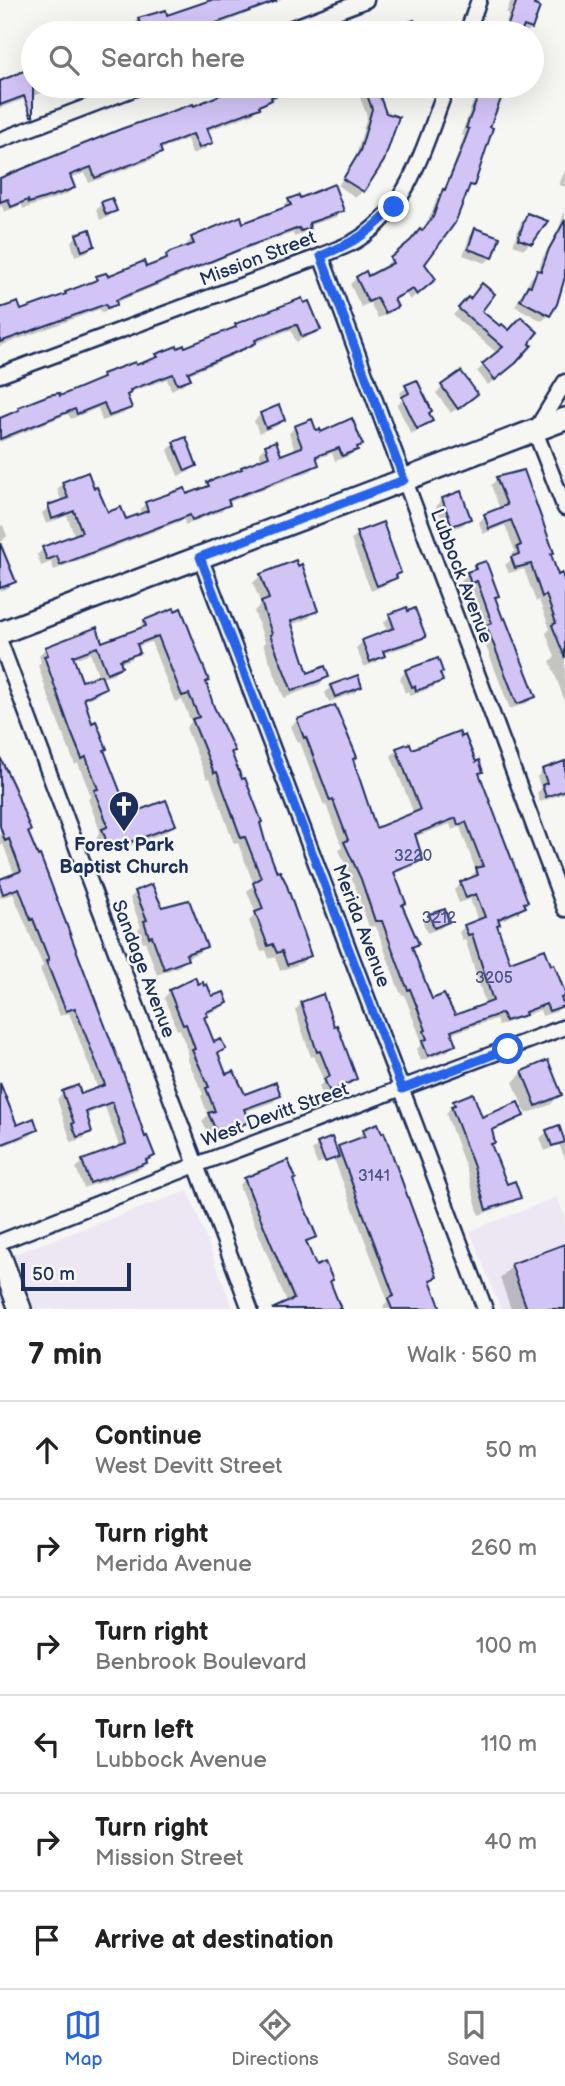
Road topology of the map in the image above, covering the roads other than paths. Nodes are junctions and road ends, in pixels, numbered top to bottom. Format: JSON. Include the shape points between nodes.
{"nodes":[{"id":1,"x":366,"y":0,"type":"edge"},
{"id":2,"x":479,"y":0,"type":"edge"},
{"id":3,"x":311,"y":21,"type":"edge"},
{"id":4,"x":471,"y":21,"type":"edge"},
{"id":5,"x":110,"y":98,"type":"edge"},
{"id":6,"x":442,"y":98,"type":"edge"},
{"id":7,"x":0,"y":140,"type":"edge"},
{"id":8,"x":321,"y":256,"type":"junction"},
{"id":9,"x":0,"y":375,"type":"edge"},
{"id":10,"x":565,"y":382,"type":"edge"},
{"id":11,"x":565,"y":419,"type":"edge"},
{"id":12,"x":535,"y":431,"type":"junction"},
{"id":13,"x":404,"y":480,"type":"junction"},
{"id":14,"x":565,"y":508,"type":"edge"},
{"id":15,"x":200,"y":557,"type":"junction"},
{"id":16,"x":0,"y":633,"type":"edge"},
{"id":17,"x":0,"y":642,"type":"edge"},
{"id":18,"x":565,"y":909,"type":"edge"},
{"id":19,"x":565,"y":1027,"type":"edge"},
{"id":20,"x":402,"y":1089,"type":"junction"},
{"id":21,"x":196,"y":1165,"type":"junction"},
{"id":22,"x":0,"y":1241,"type":"edge"},
{"id":23,"x":0,"y":1255,"type":"edge"},
{"id":24,"x":20,"y":1309,"type":"edge"},
{"id":25,"x":250,"y":1309,"type":"edge"},
{"id":26,"x":485,"y":1309,"type":"edge"}],
"edges":[{"from":1,"to":3,"type":"street"},
{"from":2,"to":4,"type":"street"},
{"from":5,"to":7,"type":"street"},
{"from":6,"to":8,"type":"street","name":"Mission Street","via":[[407,187],[394,207],[359,240]]},
{"from":8,"to":9,"type":"street","name":"Mission Street"},
{"from":8,"to":13,"type":"street","name":"Lubbock Avenue"},
{"from":10,"to":12,"type":"street"},
{"from":11,"to":12,"type":"street"},
{"from":12,"to":13,"type":"street"},
{"from":12,"to":14,"type":"street"},
{"from":13,"to":15,"type":"street"},
{"from":13,"to":18,"type":"street","name":"Lubbock Avenue"},
{"from":15,"to":16,"type":"street"},
{"from":15,"to":20,"type":"street","name":"Merida Avenue"},
{"from":17,"to":21,"type":"street","name":"Sandage Avenue"},
{"from":19,"to":20,"type":"street","name":"West Devitt Street"},
{"from":20,"to":21,"type":"street","name":"West Devitt Street"},
{"from":20,"to":26,"type":"street","name":"Merida Avenue"},
{"from":21,"to":22,"type":"street","name":"West Devitt Street"},
{"from":21,"to":25,"type":"street","name":"Sandage Avenue"},
{"from":23,"to":24,"type":"street"}]}
